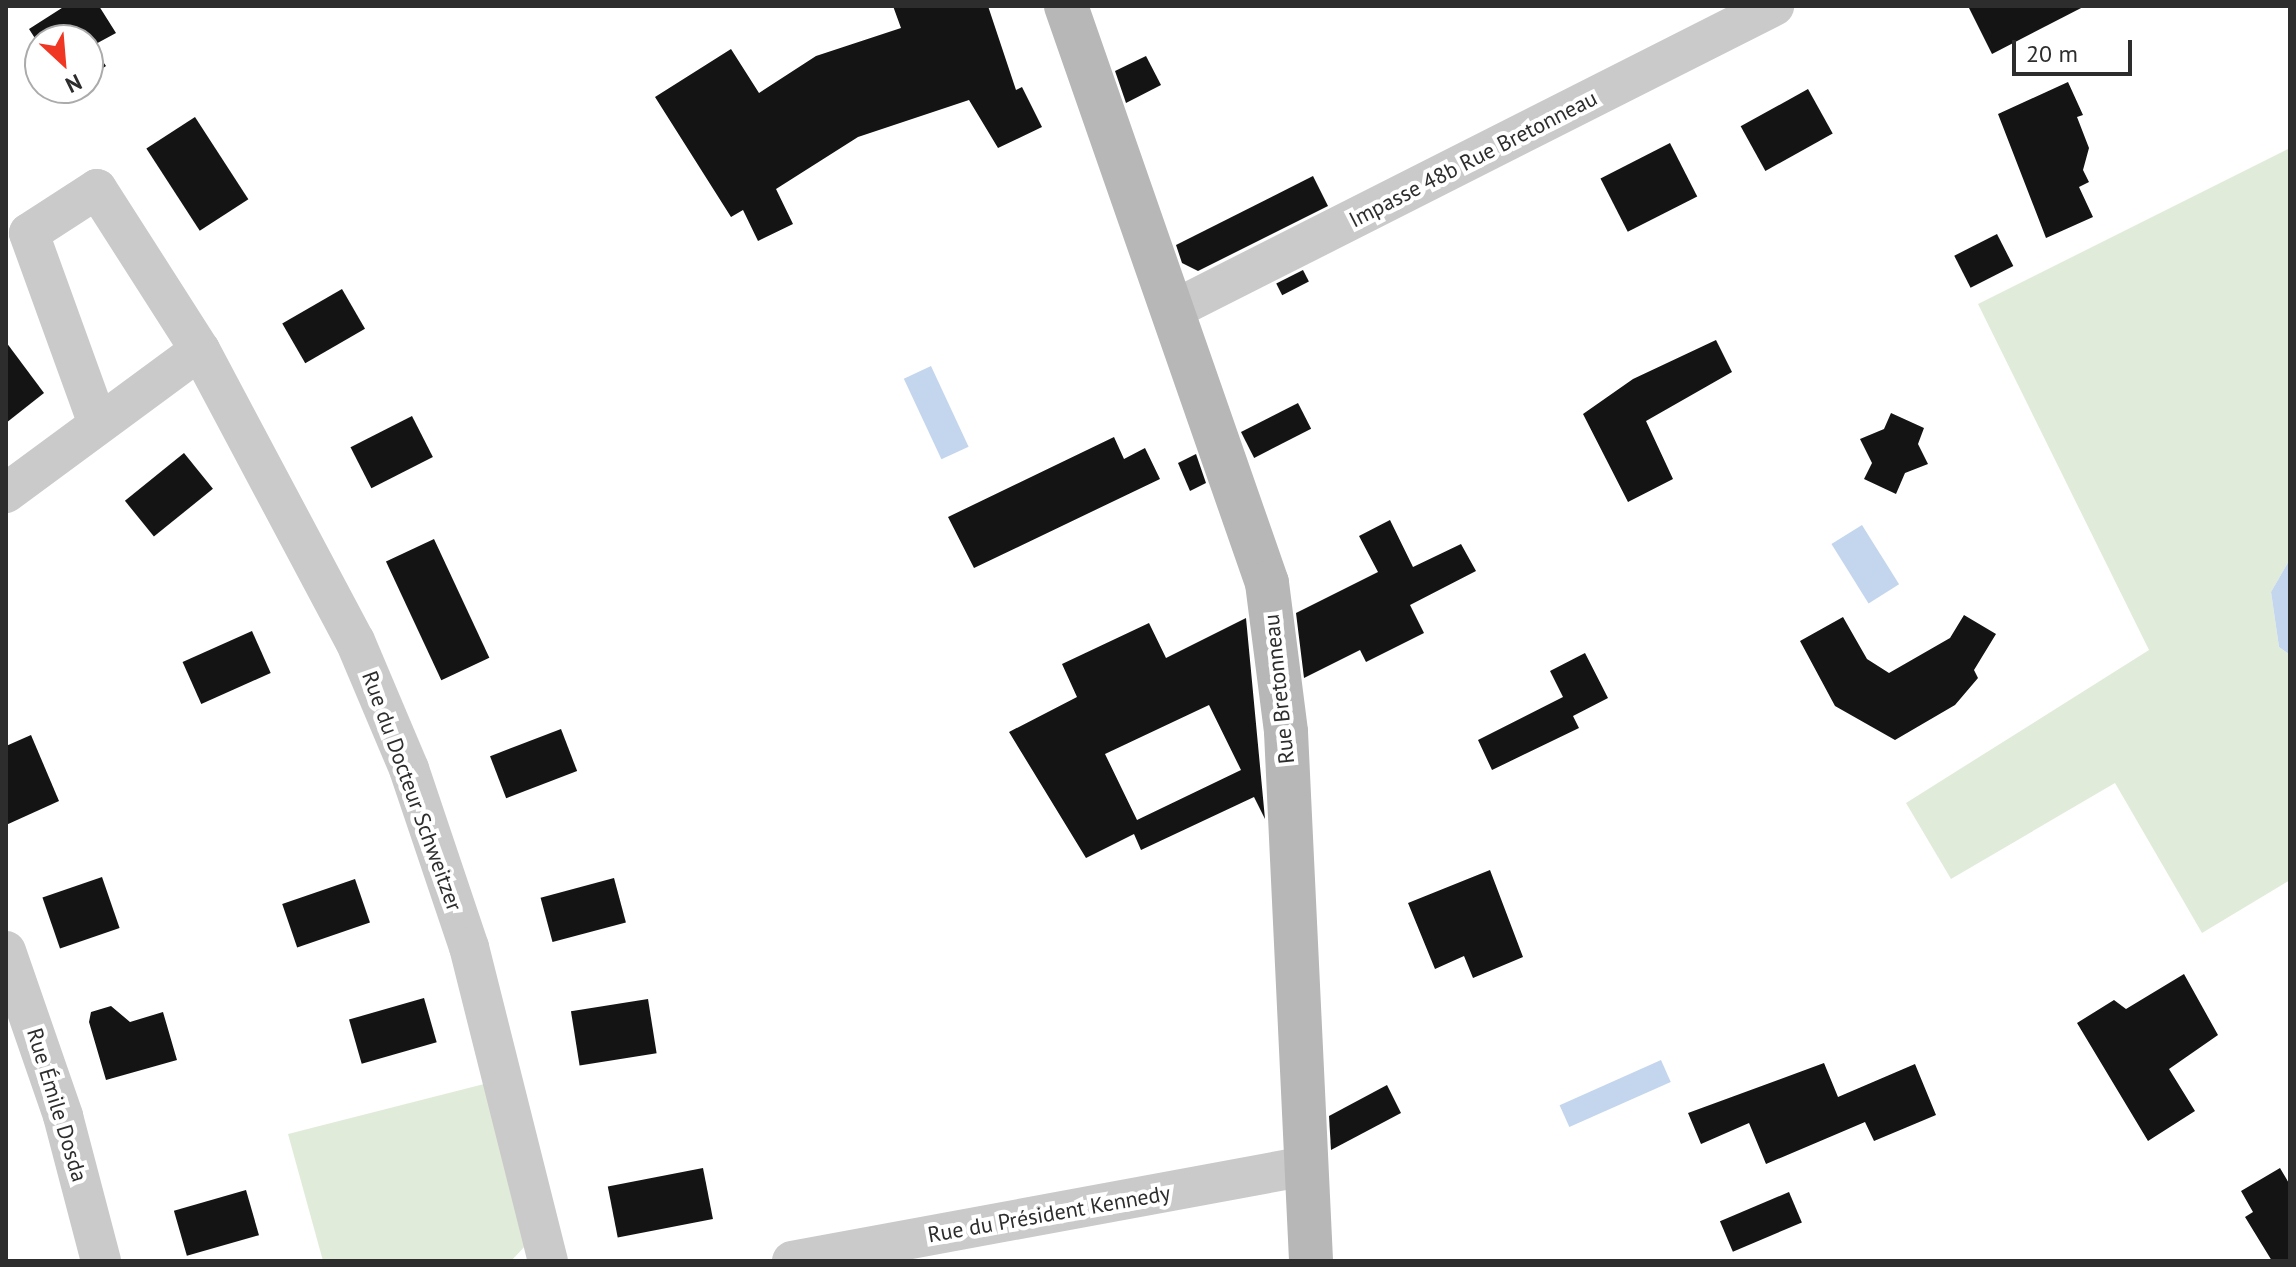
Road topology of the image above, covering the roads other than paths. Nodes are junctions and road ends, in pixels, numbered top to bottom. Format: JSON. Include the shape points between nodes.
{"nodes":[{"id":1,"x":1066,"y":6,"type":"edge"},
{"id":2,"x":1774,"y":6,"type":"edge"},
{"id":3,"x":1171,"y":311,"type":"junction"},
{"id":4,"x":200,"y":350,"type":"junction"},
{"id":5,"x":98,"y":424,"type":"junction"},
{"id":6,"x":6,"y":493,"type":"edge"},
{"id":7,"x":6,"y":951,"type":"edge"},
{"id":8,"x":1306,"y":1166,"type":"junction"},
{"id":9,"x":101,"y":1261,"type":"edge"},
{"id":10,"x":548,"y":1261,"type":"edge"},
{"id":11,"x":792,"y":1261,"type":"edge"},
{"id":12,"x":1311,"y":1261,"type":"edge"}],
"edges":[{"from":1,"to":3,"type":"street","name":"Rue Bretonneau"},
{"from":2,"to":3,"type":"street","name":"Impasse 48b Rue Bretonneau"},
{"from":3,"to":8,"type":"street","name":"Rue Bretonneau","via":[[1243,505],[1281,663]]},
{"from":4,"to":5,"type":"street"},
{"from":4,"to":5,"type":"street","name":"Rue du Docteur Schweitzer","via":[[97,189],[59,207],[29,233]]},
{"from":4,"to":10,"type":"street","name":"Rue du Docteur Schweitzer","via":[[355,641],[409,769],[469,947]]},
{"from":5,"to":6,"type":"street"},
{"from":7,"to":9,"type":"street","name":"Rue Émile Dosda","via":[[63,1116]]},
{"from":8,"to":11,"type":"street","name":"Rue du Président Kennedy"},
{"from":8,"to":12,"type":"street","name":"Rue Bretonneau"}]}
